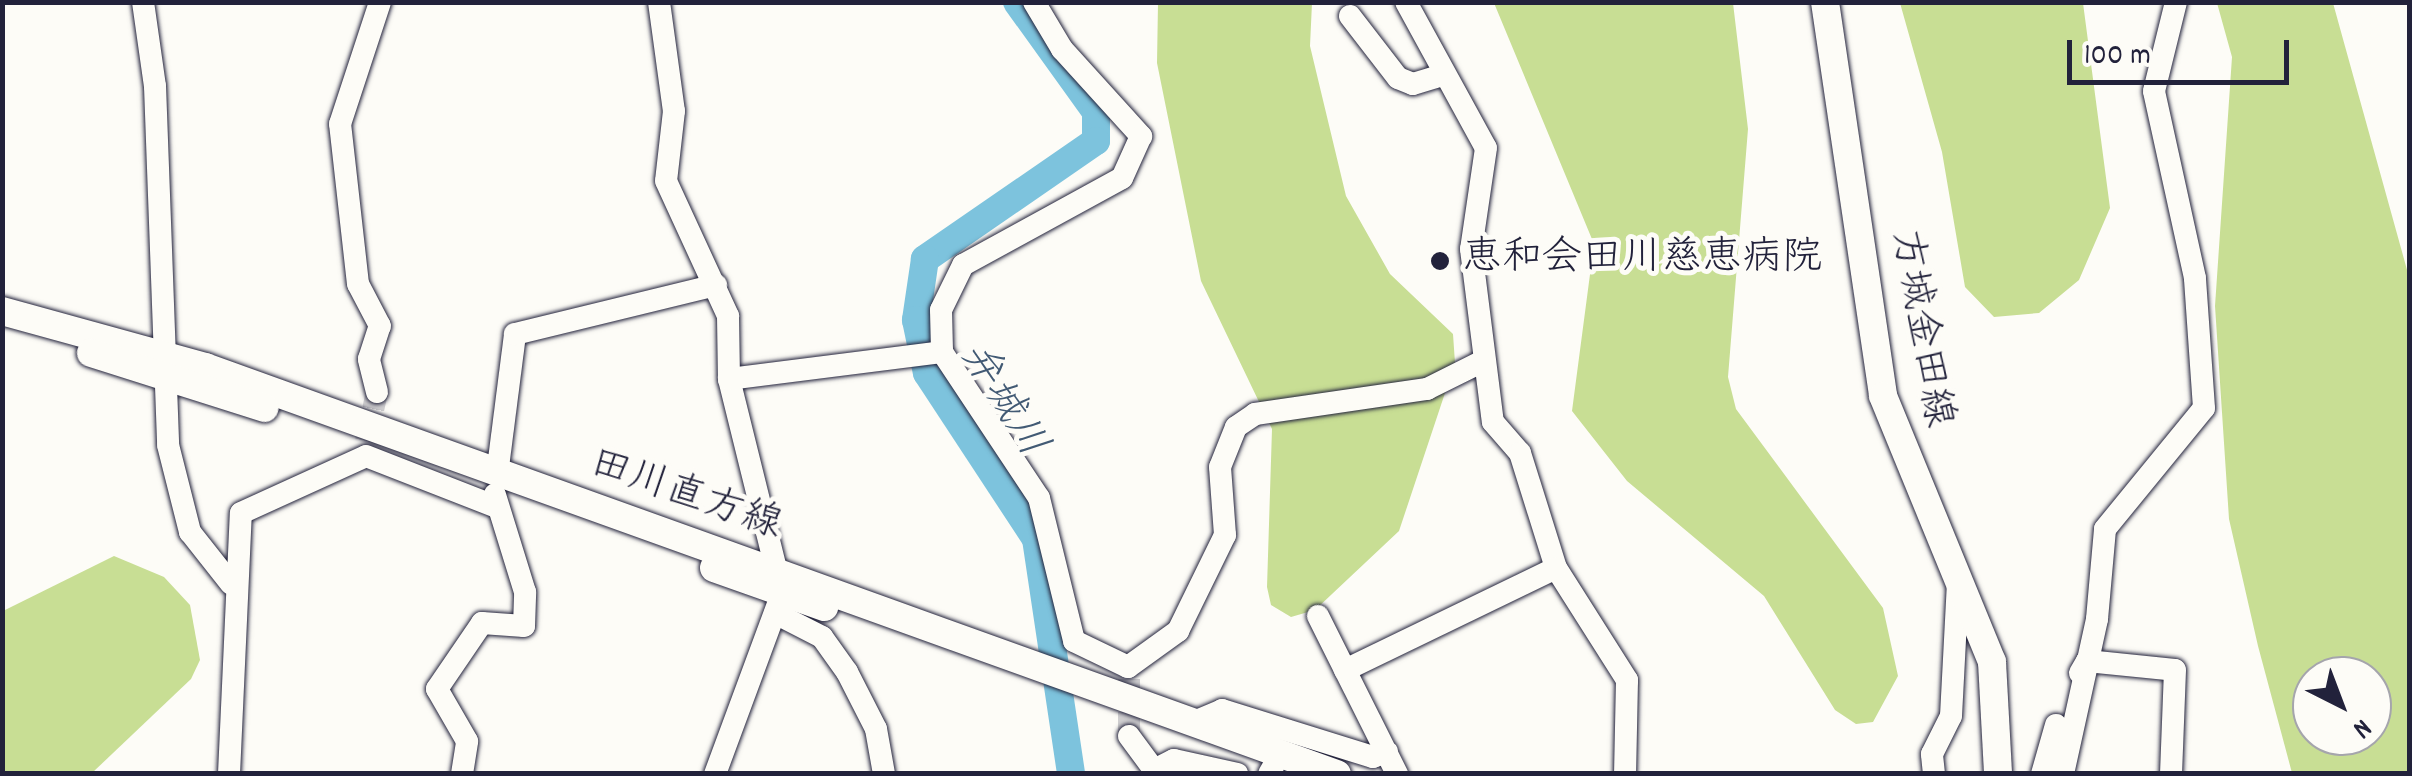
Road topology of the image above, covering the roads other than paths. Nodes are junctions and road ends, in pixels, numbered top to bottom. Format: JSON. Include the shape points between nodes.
{"nodes":[{"id":1,"x":143,"y":2,"type":"edge"},
{"id":2,"x":380,"y":2,"type":"edge"},
{"id":3,"x":659,"y":2,"type":"edge"},
{"id":4,"x":1034,"y":2,"type":"edge"},
{"id":5,"x":1406,"y":2,"type":"edge"},
{"id":6,"x":1825,"y":2,"type":"edge"},
{"id":7,"x":2176,"y":2,"type":"edge"},
{"id":8,"x":1350,"y":16,"type":"dead end"},
{"id":9,"x":1442,"y":75,"type":"junction"},
{"id":10,"x":716,"y":286,"type":"junction"},
{"id":11,"x":2,"y":311,"type":"edge"},
{"id":12,"x":2,"y":328,"type":"edge"},
{"id":13,"x":930,"y":355,"type":"junction"},
{"id":14,"x":1483,"y":361,"type":"junction"},
{"id":15,"x":164,"y":365,"type":"junction"},
{"id":16,"x":729,"y":378,"type":"junction"},
{"id":17,"x":377,"y":392,"type":"tunnel mouth"},
{"id":18,"x":366,"y":448,"type":"junction"},
{"id":19,"x":496,"y":492,"type":"junction"},
{"id":20,"x":769,"y":567,"type":"junction"},
{"id":21,"x":1556,"y":568,"type":"junction"},
{"id":22,"x":1958,"y":582,"type":"junction"},
{"id":23,"x":231,"y":584,"type":"junction"},
{"id":24,"x":779,"y":603,"type":"junction"},
{"id":25,"x":1318,"y":616,"type":"dead end"},
{"id":26,"x":1002,"y":661,"type":"junction"},
{"id":27,"x":2086,"y":661,"type":"junction"},
{"id":28,"x":1345,"y":670,"type":"junction"},
{"id":29,"x":1094,"y":697,"type":"junction"},
{"id":30,"x":1192,"y":723,"type":"junction"},
{"id":31,"x":1129,"y":736,"type":"tunnel mouth"},
{"id":32,"x":1392,"y":762,"type":"edge"},
{"id":33,"x":1278,"y":771,"type":"edge"},
{"id":34,"x":1155,"y":772,"type":"edge"},
{"id":35,"x":229,"y":774,"type":"edge"},
{"id":36,"x":462,"y":774,"type":"edge"},
{"id":37,"x":715,"y":774,"type":"edge"},
{"id":38,"x":884,"y":774,"type":"edge"},
{"id":39,"x":1236,"y":774,"type":"edge"},
{"id":40,"x":1337,"y":774,"type":"edge"},
{"id":41,"x":1625,"y":774,"type":"edge"},
{"id":42,"x":1934,"y":774,"type":"edge"},
{"id":43,"x":1998,"y":774,"type":"edge"},
{"id":44,"x":2042,"y":774,"type":"edge"},
{"id":45,"x":2063,"y":774,"type":"edge"},
{"id":46,"x":2171,"y":774,"type":"edge"}],
"edges":[{"from":1,"to":15,"type":"street","via":[[155,86]]},
{"from":2,"to":17,"type":"street","via":[[340,124],[358,284],[380,326],[369,359]]},
{"from":3,"to":10,"type":"street","via":[[674,111],[666,182],[673,212]]},
{"from":4,"to":13,"type":"street","via":[[1062,49],[1141,136],[1137,152],[1122,178],[963,265],[941,310]]},
{"from":5,"to":9,"type":"street"},
{"from":6,"to":22,"type":"main road","name":"方城金田線","via":[[1883,396]]},
{"from":7,"to":27,"type":"street","via":[[2154,92],[2196,278],[2204,408],[2105,529]]},
{"from":8,"to":9,"type":"street","via":[[1398,78],[1413,84]]},
{"from":9,"to":14,"type":"street","via":[[1486,148],[1471,249]]},
{"from":10,"to":16,"type":"street","via":[[728,316]]},
{"from":10,"to":19,"type":"street","via":[[516,334]]},
{"from":11,"to":15,"type":"main road","name":"田川直方線"},
{"from":12,"to":15,"type":"main road","name":"田川直方線"},
{"from":13,"to":14,"type":"street","via":[[1039,498],[1074,641],[1128,673],[1178,631],[1225,536],[1220,467],[1236,427],[1256,414],[1428,388]]},
{"from":13,"to":16,"type":"street"},
{"from":14,"to":21,"type":"street","via":[[1493,422],[1520,453]]},
{"from":15,"to":18,"type":"main road","name":"田川直方線"},
{"from":15,"to":19,"type":"main road","name":"田川直方線"},
{"from":15,"to":23,"type":"street","via":[[176,491],[190,532]]},
{"from":16,"to":20,"type":"street"},
{"from":18,"to":19,"type":"main road","name":"田川直方線"},
{"from":18,"to":23,"type":"street","via":[[241,513]]},
{"from":19,"to":20,"type":"main road","name":"田川直方線"},
{"from":19,"to":24,"type":"main road","name":"田川直方線"},
{"from":19,"to":36,"type":"street","via":[[524,592],[524,626],[482,623],[438,690],[467,742]]},
{"from":20,"to":24,"type":"street"},
{"from":20,"to":26,"type":"main road","name":"田川直方線"},
{"from":21,"to":28,"type":"street"},
{"from":21,"to":41,"type":"street","via":[[1627,680]]},
{"from":22,"to":42,"type":"street","via":[[1950,716],[1932,754]]},
{"from":22,"to":43,"type":"main road","name":"方城金田線","via":[[1992,662]]},
{"from":23,"to":35,"type":"street"},
{"from":24,"to":26,"type":"main road","name":"田川直方線"},
{"from":24,"to":37,"type":"street"},
{"from":24,"to":38,"type":"street","via":[[822,637],[847,672],[876,729]]},
{"from":25,"to":28,"type":"street"},
{"from":26,"to":29,"type":"main road","name":"田川直方線"},
{"from":27,"to":44,"type":"street"},
{"from":27,"to":45,"type":"street"},
{"from":27,"to":46,"type":"street","via":[[2175,670]]},
{"from":28,"to":32,"type":"street"},
{"from":29,"to":30,"type":"main road","name":"田川直方線"},
{"from":29,"to":33,"type":"main road","name":"田川直方線"},
{"from":30,"to":32,"type":"street","via":[[1222,710]]},
{"from":30,"to":40,"type":"main road","name":"田川直方線"},
{"from":31,"to":34,"type":"street"},
{"from":34,"to":39,"type":"street","via":[[1174,760]]}]}
